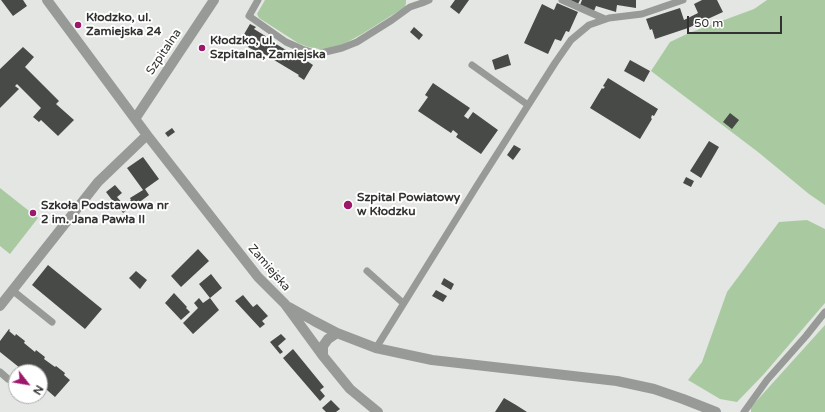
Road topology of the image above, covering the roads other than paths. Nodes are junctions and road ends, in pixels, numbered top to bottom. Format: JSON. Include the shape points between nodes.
{"nodes":[{"id":1,"x":47,"y":0,"type":"edge"},
{"id":2,"x":214,"y":0,"type":"edge"},
{"id":3,"x":258,"y":0,"type":"edge"},
{"id":4,"x":429,"y":0,"type":"edge"},
{"id":5,"x":562,"y":0,"type":"edge"},
{"id":6,"x":683,"y":0,"type":"edge"},
{"id":7,"x":420,"y":2,"type":"edge"},
{"id":8,"x":605,"y":19,"type":"junction"},
{"id":9,"x":472,"y":65,"type":"dead end"},
{"id":10,"x":528,"y":105,"type":"junction"},
{"id":11,"x":136,"y":119,"type":"junction"},
{"id":12,"x":147,"y":135,"type":"junction"},
{"id":13,"x":367,"y":270,"type":"dead end"},
{"id":14,"x":12,"y":290,"type":"junction"},
{"id":15,"x":403,"y":303,"type":"junction"},
{"id":16,"x":285,"y":304,"type":"junction"},
{"id":17,"x":0,"y":306,"type":"edge"},
{"id":18,"x":825,"y":312,"type":"edge"},
{"id":19,"x":52,"y":322,"type":"dead end"},
{"id":20,"x":337,"y":332,"type":"junction"},
{"id":21,"x":376,"y":348,"type":"junction"},
{"id":22,"x":323,"y":356,"type":"junction"},
{"id":23,"x":0,"y":372,"type":"edge"},
{"id":24,"x":8,"y":380,"type":"dead end"},
{"id":25,"x":378,"y":412,"type":"edge"},
{"id":26,"x":716,"y":412,"type":"edge"},
{"id":27,"x":744,"y":412,"type":"edge"}],
"edges":[{"from":1,"to":11,"type":"street","name":"Zamiejska"},
{"from":2,"to":11,"type":"street","name":"Szpitalna"},
{"from":3,"to":7,"type":"lane","via":[[249,16],[286,42],[317,54],[357,42]]},
{"from":4,"to":7,"type":"lane"},
{"from":5,"to":8,"type":"lane"},
{"from":6,"to":8,"type":"lane","via":[[642,14]]},
{"from":8,"to":10,"type":"lane","via":[[589,25],[570,40]]},
{"from":9,"to":10,"type":"lane"},
{"from":10,"to":15,"type":"lane"},
{"from":11,"to":12,"type":"street","name":"Zamiejska"},
{"from":12,"to":14,"type":"street","via":[[98,182]]},
{"from":12,"to":16,"type":"street","name":"Zamiejska","via":[[258,278]]},
{"from":13,"to":15,"type":"lane"},
{"from":14,"to":17,"type":"street"},
{"from":14,"to":19,"type":"lane"},
{"from":15,"to":21,"type":"lane"},
{"from":16,"to":20,"type":"street"},
{"from":16,"to":22,"type":"street","name":"Zamiejska"},
{"from":18,"to":27,"type":"lane","via":[[767,380]]},
{"from":20,"to":21,"type":"street"},
{"from":20,"to":22,"type":"street","via":[[323,346]]},
{"from":21,"to":26,"type":"street","via":[[432,360],[617,380],[654,389]]},
{"from":22,"to":25,"type":"street","name":"Zamiejska","via":[[350,389]]},
{"from":23,"to":24,"type":"lane"}]}
